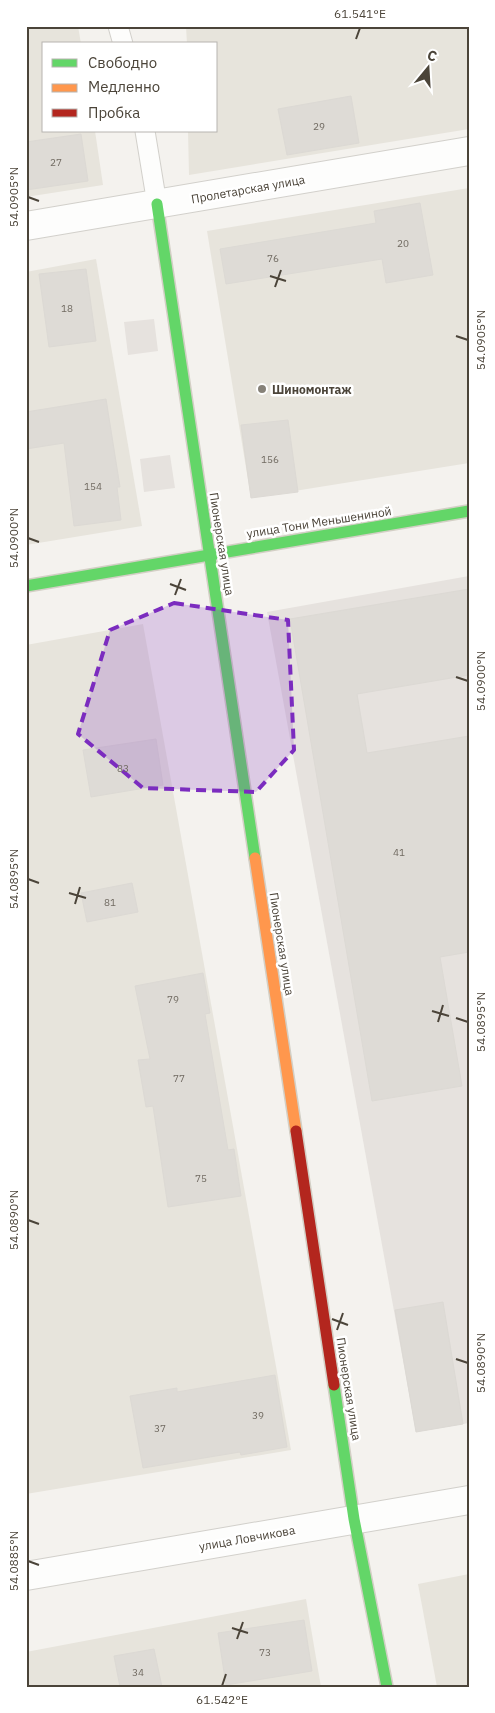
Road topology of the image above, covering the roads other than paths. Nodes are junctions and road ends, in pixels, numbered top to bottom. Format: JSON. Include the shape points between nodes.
{"nodes":[{"id":1,"x":118,"y":26,"type":"edge"},
{"id":2,"x":122,"y":42,"type":"edge"},
{"id":3,"x":145,"y":132,"type":"edge"},
{"id":4,"x":469,"y":151,"type":"edge"},
{"id":5,"x":157,"y":204,"type":"junction"},
{"id":6,"x":26,"y":226,"type":"edge"},
{"id":7,"x":469,"y":511,"type":"edge"},
{"id":8,"x":209,"y":554,"type":"junction"},
{"id":9,"x":26,"y":586,"type":"edge"},
{"id":10,"x":469,"y":1500,"type":"edge"},
{"id":11,"x":354,"y":1519,"type":"junction"},
{"id":12,"x":26,"y":1576,"type":"edge"},
{"id":13,"x":387,"y":1687,"type":"edge"}],
"edges":[{"from":1,"to":2,"type":"lane"},
{"from":3,"to":5,"type":"lane"},
{"from":4,"to":5,"type":"street","name":"Пролетарская улица"},
{"from":5,"to":6,"type":"street","name":"Пролетарская улица"},
{"from":5,"to":8,"type":"street","name":"Пионерская улица"},
{"from":7,"to":8,"type":"street","name":"улица Тони Меньшениной"},
{"from":8,"to":9,"type":"street","name":"улица Тони Меньшениной"},
{"from":8,"to":11,"type":"street","name":"Пионерская улица"},
{"from":10,"to":11,"type":"street","name":"улица Ловчикова"},
{"from":11,"to":12,"type":"street","name":"улица Ловчикова"},
{"from":11,"to":13,"type":"street","name":"Пионерская улица"}]}
